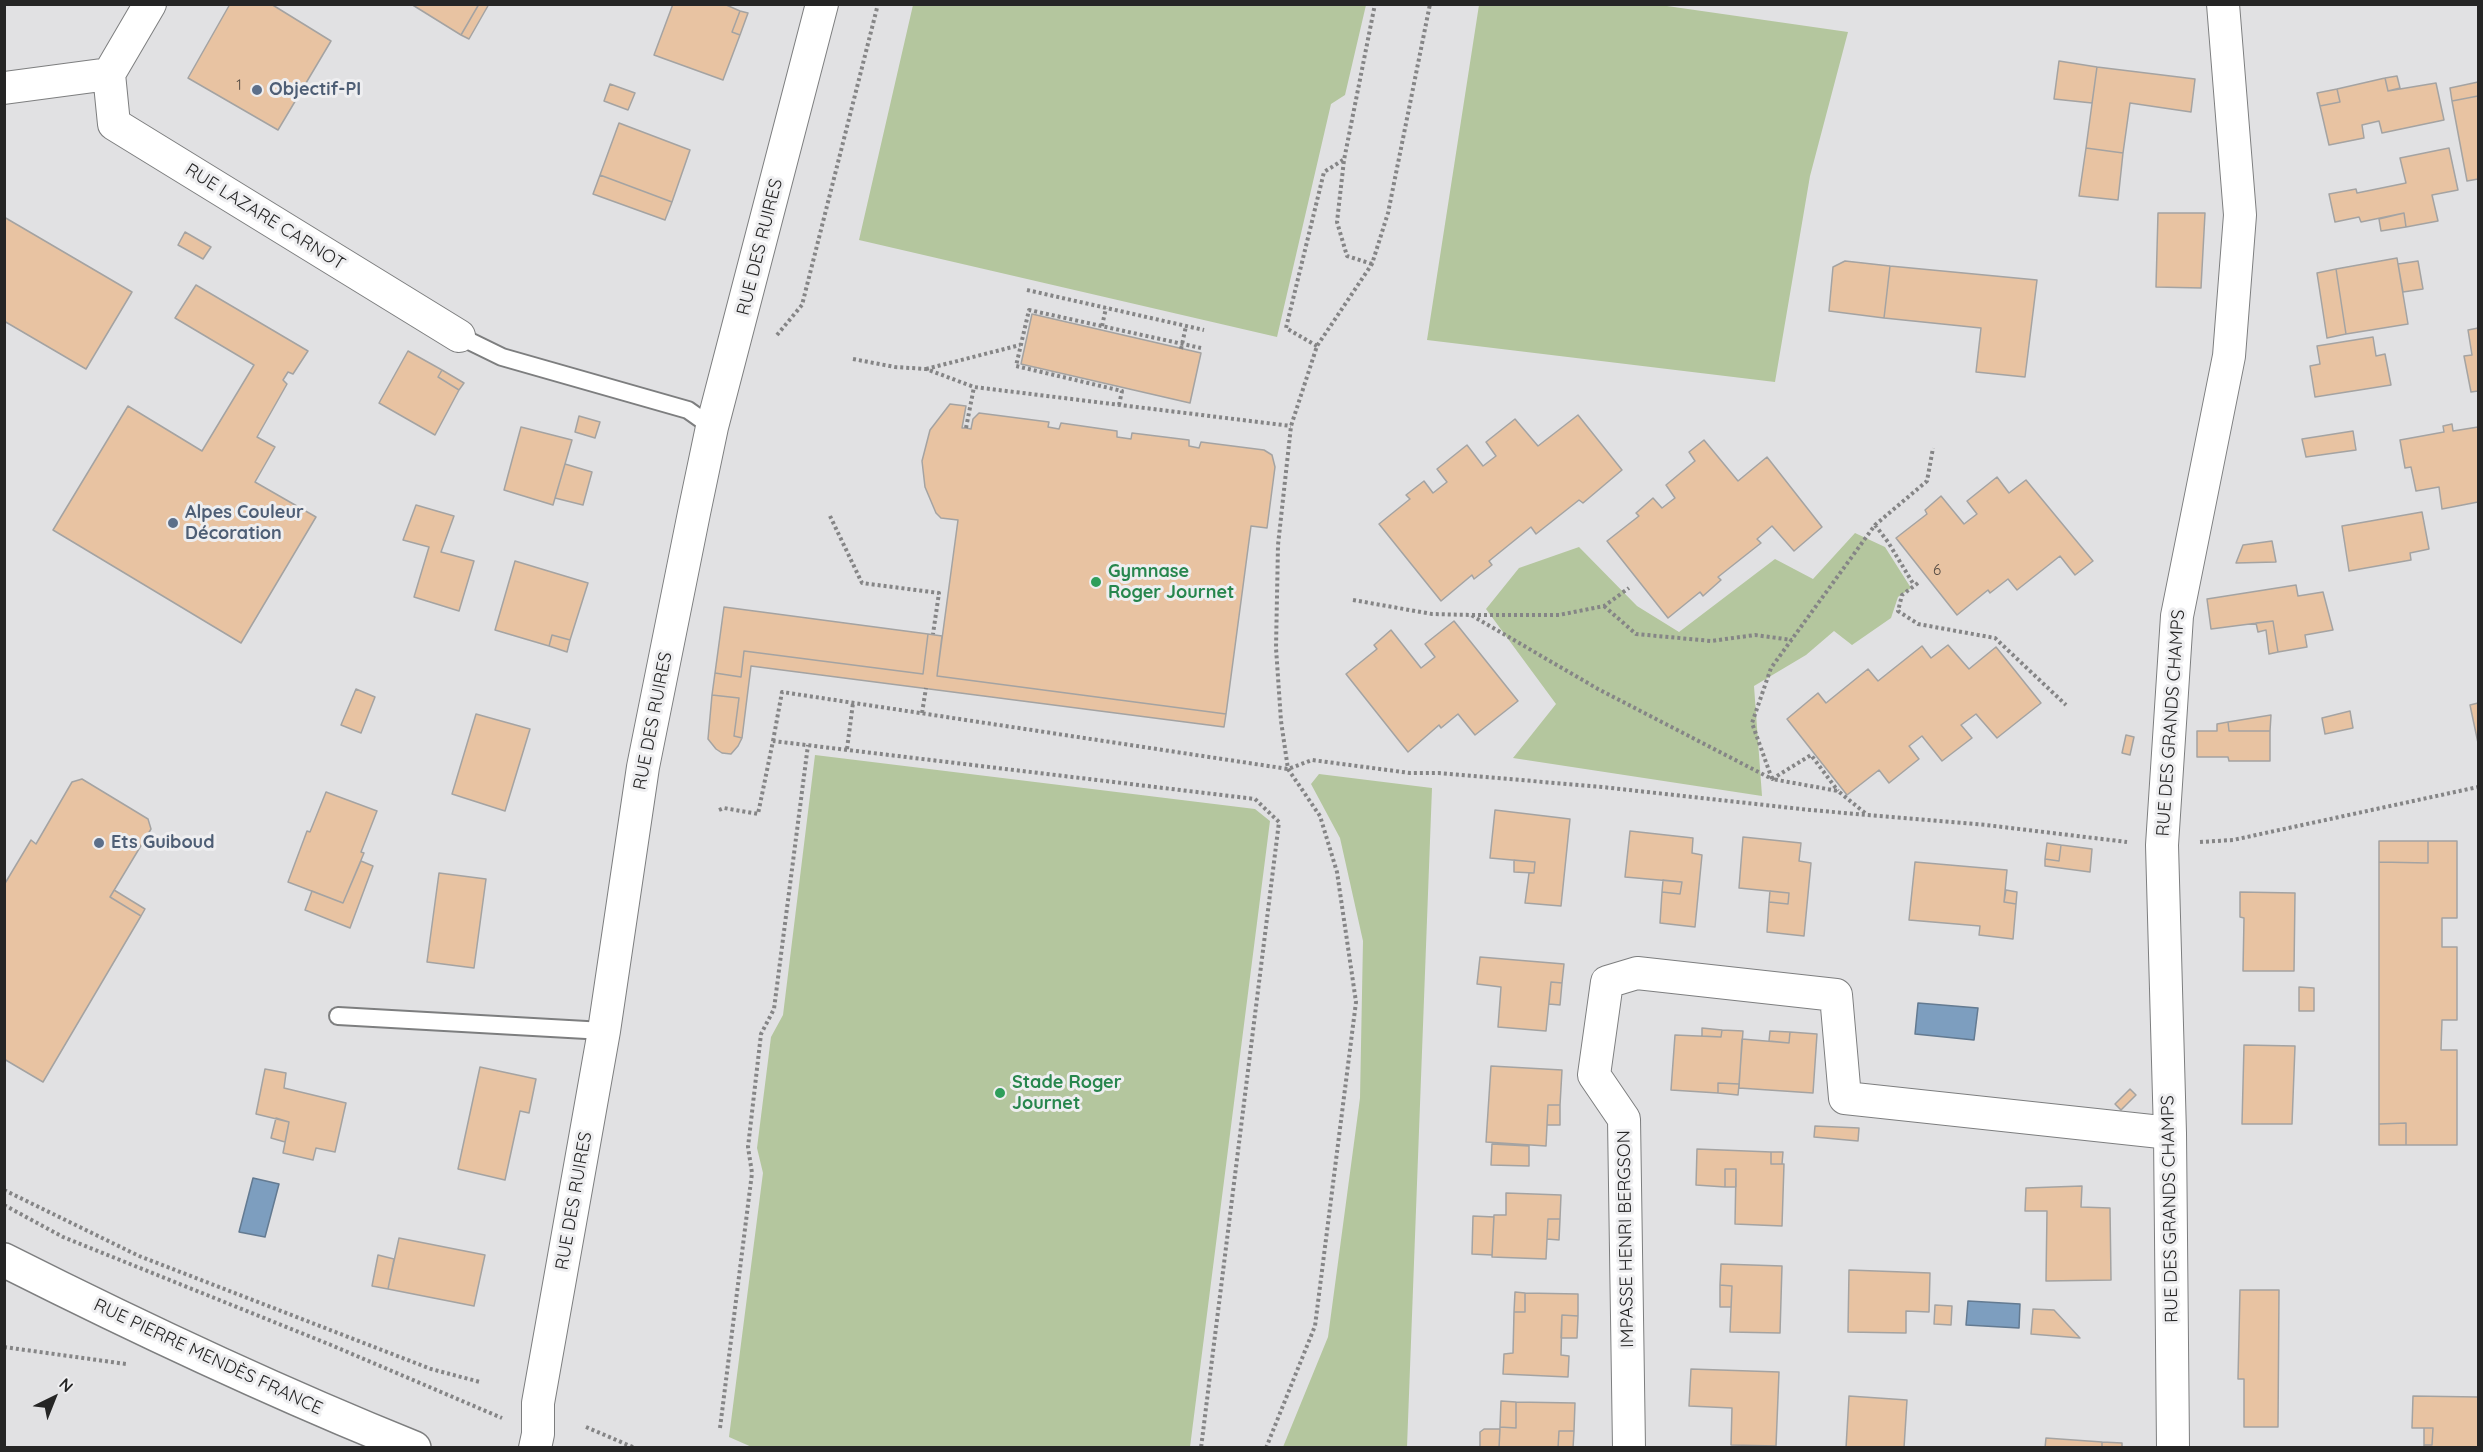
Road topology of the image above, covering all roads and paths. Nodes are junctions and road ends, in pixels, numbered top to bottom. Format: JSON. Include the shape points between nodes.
{"nodes":[{"id":1,"x":150,"y":4,"type":"edge"},
{"id":2,"x":822,"y":4,"type":"edge"},
{"id":3,"x":878,"y":4,"type":"edge"},
{"id":4,"x":1375,"y":4,"type":"edge"},
{"id":5,"x":1430,"y":4,"type":"edge"},
{"id":6,"x":2223,"y":4,"type":"edge"},
{"id":7,"x":109,"y":74,"type":"junction"},
{"id":8,"x":4,"y":88,"type":"edge"},
{"id":9,"x":1344,"y":160,"type":"junction"},
{"id":10,"x":1372,"y":264,"type":"junction"},
{"id":11,"x":1027,"y":290,"type":"dead end"},
{"id":12,"x":1107,"y":308,"type":"junction"},
{"id":13,"x":1102,"y":326,"type":"junction"},
{"id":14,"x":1186,"y":326,"type":"junction"},
{"id":15,"x":1204,"y":330,"type":"dead end"},
{"id":16,"x":459,"y":336,"type":"joint"},
{"id":17,"x":775,"y":344,"type":"dead end"},
{"id":18,"x":1020,"y":345,"type":"junction"},
{"id":19,"x":1181,"y":346,"type":"junction"},
{"id":20,"x":1317,"y":346,"type":"junction"},
{"id":21,"x":1201,"y":348,"type":"dead end"},
{"id":22,"x":853,"y":359,"type":"dead end"},
{"id":23,"x":926,"y":369,"type":"junction"},
{"id":24,"x":974,"y":387,"type":"junction"},
{"id":25,"x":1119,"y":405,"type":"junction"},
{"id":26,"x":1291,"y":426,"type":"junction"},
{"id":27,"x":712,"y":427,"type":"junction"},
{"id":28,"x":966,"y":428,"type":"dead end"},
{"id":29,"x":1933,"y":448,"type":"dead end"},
{"id":30,"x":830,"y":516,"type":"dead end"},
{"id":31,"x":1875,"y":525,"type":"junction"},
{"id":32,"x":1629,"y":588,"type":"dead end"},
{"id":33,"x":1353,"y":600,"type":"dead end"},
{"id":34,"x":1604,"y":606,"type":"junction"},
{"id":35,"x":1471,"y":615,"type":"junction"},
{"id":36,"x":933,"y":634,"type":"dead end"},
{"id":37,"x":1792,"y":640,"type":"junction"},
{"id":38,"x":926,"y":688,"type":"dead end"},
{"id":39,"x":853,"y":703,"type":"junction"},
{"id":40,"x":2066,"y":705,"type":"dead end"},
{"id":41,"x":922,"y":713,"type":"junction"},
{"id":42,"x":773,"y":741,"type":"junction"},
{"id":43,"x":808,"y":745,"type":"junction"},
{"id":44,"x":847,"y":750,"type":"junction"},
{"id":45,"x":1288,"y":769,"type":"junction"},
{"id":46,"x":1772,"y":779,"type":"junction"},
{"id":47,"x":2478,"y":787,"type":"edge"},
{"id":48,"x":1838,"y":791,"type":"junction"},
{"id":49,"x":719,"y":810,"type":"dead end"},
{"id":50,"x":1866,"y":814,"type":"junction"},
{"id":51,"x":2162,"y":845,"type":"junction"},
{"id":52,"x":338,"y":1016,"type":"dead end"},
{"id":53,"x":604,"y":1031,"type":"junction"},
{"id":54,"x":2170,"y":1132,"type":"junction"},
{"id":55,"x":4,"y":1190,"type":"edge"},
{"id":56,"x":4,"y":1205,"type":"edge"},
{"id":57,"x":4,"y":1260,"type":"edge"},
{"id":58,"x":160,"y":1336,"type":"junction"},
{"id":59,"x":4,"y":1347,"type":"edge"},
{"id":60,"x":480,"y":1382,"type":"dead end"},
{"id":61,"x":451,"y":1396,"type":"dead end"},
{"id":62,"x":586,"y":1428,"type":"dead end"},
{"id":63,"x":720,"y":1428,"type":"dead end"},
{"id":64,"x":414,"y":1448,"type":"edge"},
{"id":65,"x":535,"y":1448,"type":"edge"},
{"id":66,"x":635,"y":1448,"type":"edge"},
{"id":67,"x":1201,"y":1448,"type":"edge"},
{"id":68,"x":1266,"y":1448,"type":"edge"},
{"id":69,"x":1629,"y":1448,"type":"edge"},
{"id":70,"x":2173,"y":1448,"type":"edge"}],
"edges":[{"from":1,"to":7,"type":"street"},
{"from":2,"to":27,"type":"street","name":"RUE DES RUIRES"},
{"from":3,"to":17,"type":"path","via":[[802,305],[778,332]]},
{"from":4,"to":9,"type":"path"},
{"from":5,"to":10,"type":"path","via":[[1388,213]]},
{"from":6,"to":51,"type":"street","name":"RUE DES GRANDS CHAMPS","via":[[2240,215],[2229,356],[2176,616]]},
{"from":7,"to":8,"type":"street"},
{"from":7,"to":16,"type":"street","name":"RUE LAZARE CARNOT","via":[[114,124]]},
{"from":9,"to":10,"type":"path","via":[[1337,222],[1347,256]]},
{"from":9,"to":20,"type":"path","via":[[1324,172],[1286,328]]},
{"from":10,"to":20,"type":"path"},
{"from":11,"to":12,"type":"path"},
{"from":12,"to":13,"type":"path"},
{"from":12,"to":14,"type":"path"},
{"from":13,"to":18,"type":"path","via":[[1029,310]]},
{"from":13,"to":19,"type":"path"},
{"from":14,"to":15,"type":"path"},
{"from":14,"to":19,"type":"path"},
{"from":16,"to":27,"type":"lane","via":[[502,357],[688,410]]},
{"from":18,"to":23,"type":"path"},
{"from":18,"to":25,"type":"path","via":[[1016,366],[1122,391]]},
{"from":19,"to":21,"type":"path"},
{"from":20,"to":26,"type":"path"},
{"from":22,"to":23,"type":"path"},
{"from":23,"to":24,"type":"path"},
{"from":24,"to":25,"type":"path"},
{"from":24,"to":28,"type":"path"},
{"from":25,"to":26,"type":"path"},
{"from":26,"to":45,"type":"path","via":[[1278,545],[1275,648]]},
{"from":27,"to":53,"type":"street","name":"RUE DES RUIRES","via":[[643,767]]},
{"from":29,"to":31,"type":"path","via":[[1927,481]]},
{"from":30,"to":36,"type":"path","via":[[862,583],[939,593]]},
{"from":31,"to":37,"type":"path"},
{"from":31,"to":40,"type":"path","via":[[1916,584],[1902,595],[1898,611],[1918,624],[1995,638]]},
{"from":32,"to":34,"type":"path"},
{"from":33,"to":35,"type":"path","via":[[1432,614]]},
{"from":34,"to":35,"type":"path","via":[[1559,615]]},
{"from":34,"to":37,"type":"path","via":[[1636,634],[1711,641],[1755,635]]},
{"from":35,"to":46,"type":"path","via":[[1598,689]]},
{"from":37,"to":46,"type":"path","via":[[1771,668],[1752,723]]},
{"from":38,"to":41,"type":"path"},
{"from":39,"to":41,"type":"path"},
{"from":39,"to":42,"type":"path","via":[[782,692]]},
{"from":39,"to":44,"type":"path"},
{"from":41,"to":45,"type":"path"},
{"from":42,"to":43,"type":"path"},
{"from":42,"to":49,"type":"path","via":[[758,814]]},
{"from":43,"to":44,"type":"path"},
{"from":43,"to":63,"type":"path","via":[[774,1009],[761,1035],[748,1146],[752,1173]]},
{"from":44,"to":67,"type":"path","via":[[1255,799],[1279,822]]},
{"from":45,"to":50,"type":"path","via":[[1311,760],[1410,774],[1590,786]]},
{"from":45,"to":68,"type":"path","via":[[1320,816],[1336,872],[1356,1002],[1315,1326]]},
{"from":46,"to":48,"type":"path"},
{"from":46,"to":48,"type":"path","via":[[1811,755]]},
{"from":47,"to":51,"type":"path","via":[[2233,840]]},
{"from":48,"to":50,"type":"path"},
{"from":50,"to":51,"type":"path"},
{"from":51,"to":54,"type":"street","name":"RUE DES GRANDS CHAMPS"},
{"from":52,"to":53,"type":"lane"},
{"from":53,"to":65,"type":"street","name":"RUE DES RUIRES","via":[[538,1403]]},
{"from":54,"to":69,"type":"street","name":"IMPASSE HENRI BERGSON","via":[[1845,1098],[1836,995],[1637,973],[1607,982],[1594,1075],[1624,1119]]},
{"from":54,"to":70,"type":"street","name":"RUE DES GRANDS CHAMPS"},
{"from":55,"to":60,"type":"path","via":[[139,1256],[431,1369]]},
{"from":56,"to":61,"type":"path","via":[[63,1237]]},
{"from":57,"to":58,"type":"main road","name":"RUE PIERRE MENDÈS FRANCE"},
{"from":58,"to":59,"type":"path","via":[[143,1366]]},
{"from":58,"to":64,"type":"main road","name":"RUE PIERRE MENDÈS FRANCE"},
{"from":62,"to":66,"type":"path"}]}
